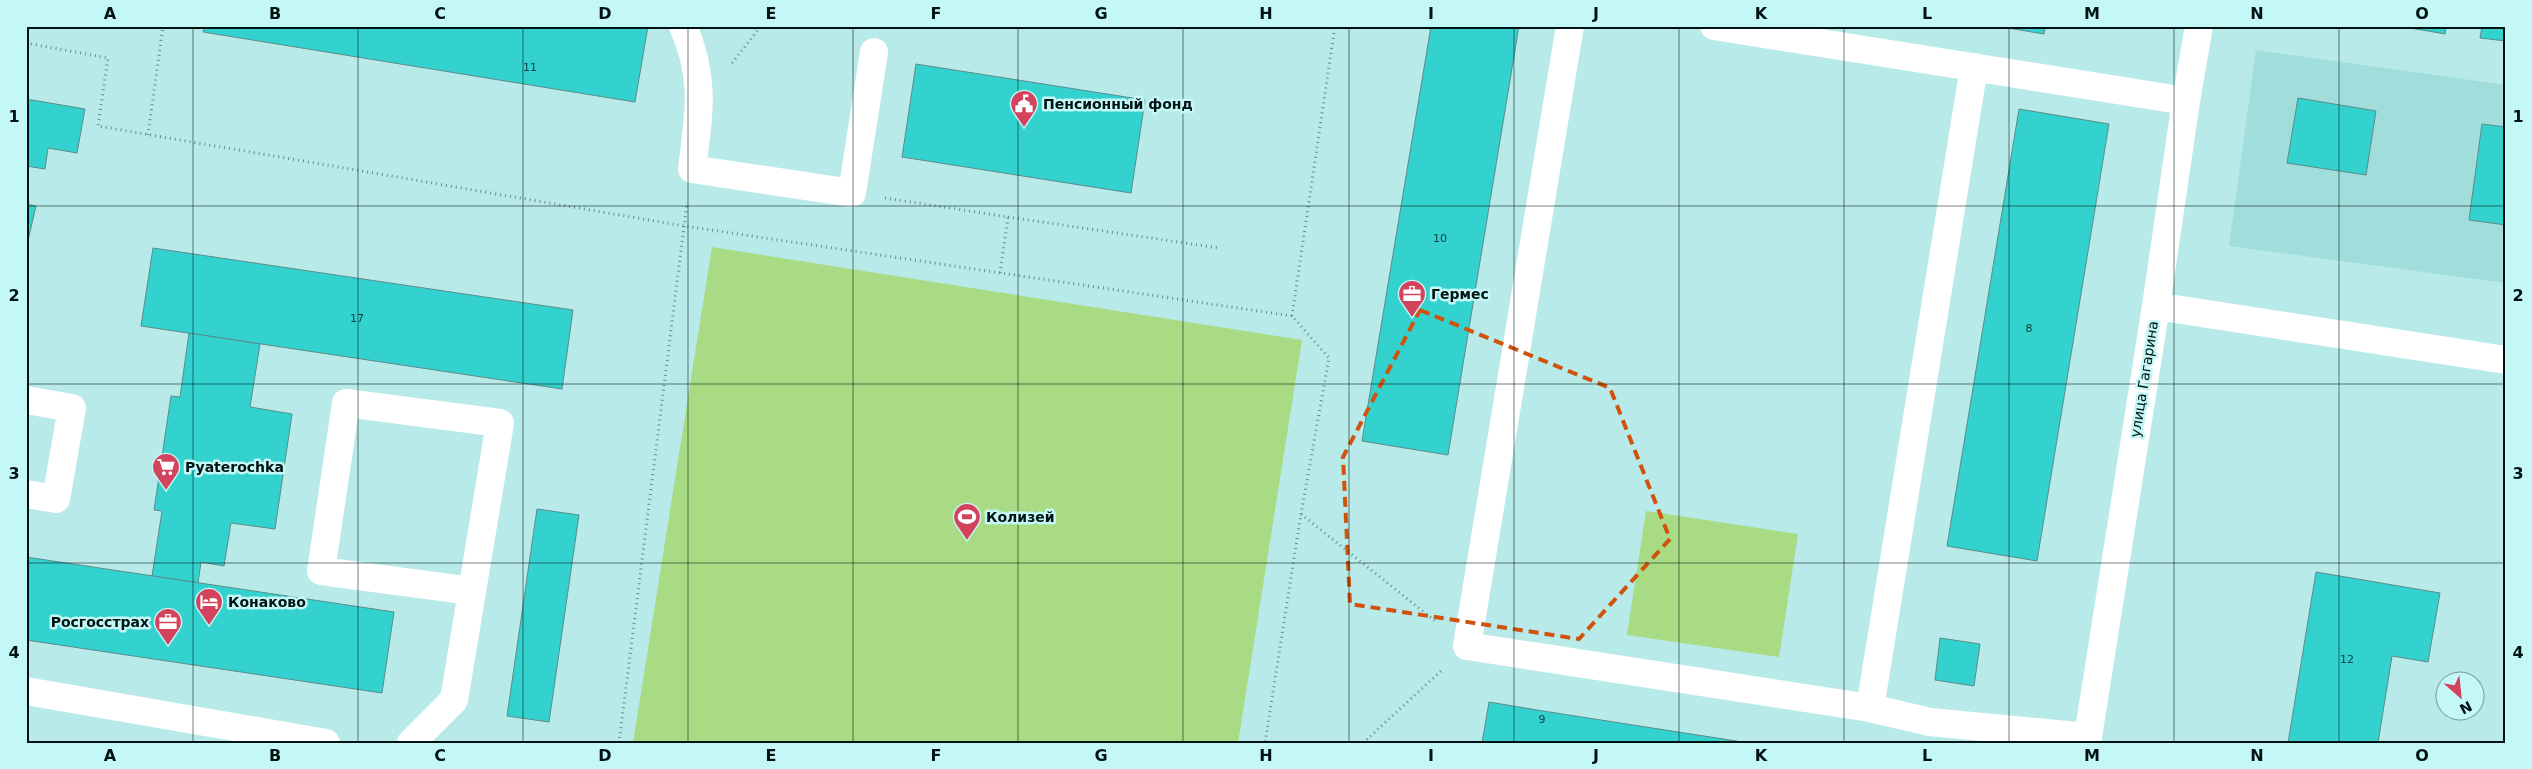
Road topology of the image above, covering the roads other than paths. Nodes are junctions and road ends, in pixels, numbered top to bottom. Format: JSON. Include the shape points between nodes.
{"nodes":[{"id":1,"x":683,"y":26,"type":"edge"},
{"id":2,"x":1570,"y":26,"type":"edge"},
{"id":3,"x":1714,"y":26,"type":"edge"},
{"id":4,"x":2199,"y":26,"type":"edge"},
{"id":5,"x":874,"y":52,"type":"dead end"},
{"id":6,"x":1974,"y":67,"type":"junction"},
{"id":7,"x":2186,"y":100,"type":"junction"},
{"id":8,"x":2156,"y":306,"type":"junction"},
{"id":9,"x":2506,"y":360,"type":"edge"},
{"id":10,"x":26,"y":400,"type":"edge"},
{"id":11,"x":26,"y":494,"type":"edge"},
{"id":12,"x":472,"y":591,"type":"junction"},
{"id":13,"x":26,"y":691,"type":"edge"},
{"id":14,"x":1870,"y":708,"type":"junction"},
{"id":15,"x":2088,"y":740,"type":"edge"},
{"id":16,"x":326,"y":743,"type":"edge"},
{"id":17,"x":412,"y":743,"type":"edge"}],
"edges":[{"from":1,"to":5,"type":"street","via":[[693,49],[701,100],[692,168],[852,193]]},
{"from":2,"to":14,"type":"street","via":[[1467,646]]},
{"from":3,"to":6,"type":"street"},
{"from":4,"to":7,"type":"street"},
{"from":6,"to":7,"type":"street"},
{"from":6,"to":14,"type":"street"},
{"from":7,"to":8,"type":"street"},
{"from":8,"to":9,"type":"street","name":"улица Гагарина"},
{"from":8,"to":15,"type":"street","name":"улица Гагарина"},
{"from":10,"to":11,"type":"street","via":[[72,408],[56,499]]},
{"from":12,"to":12,"type":"street","via":[[321,571],[346,403],[500,423]]},
{"from":12,"to":17,"type":"street","via":[[454,700]]},
{"from":13,"to":16,"type":"street"},
{"from":14,"to":15,"type":"street","via":[[1930,722]]}]}
